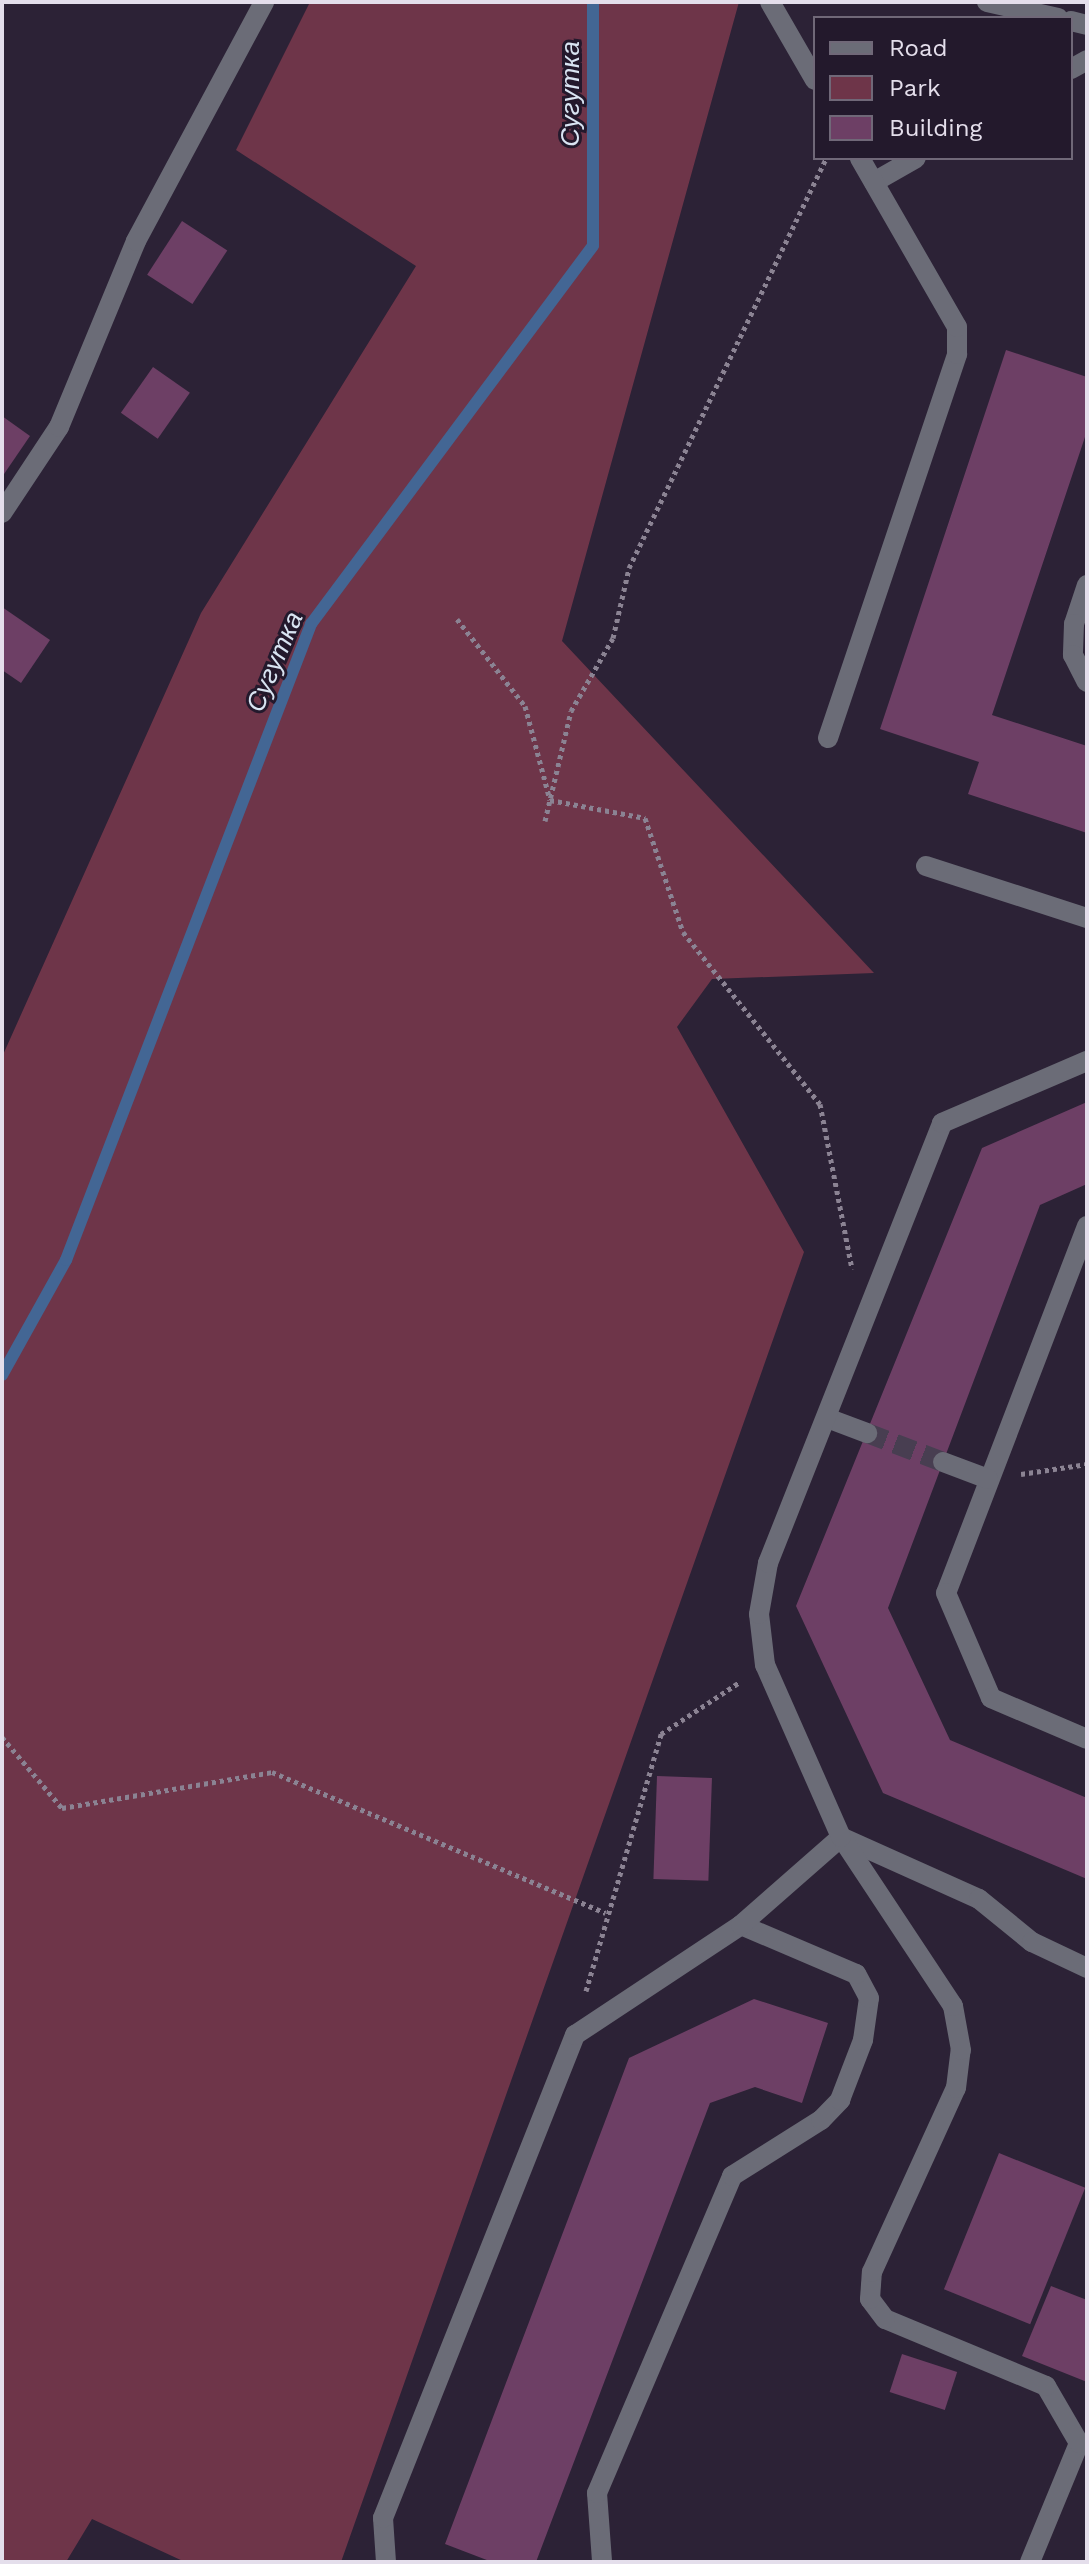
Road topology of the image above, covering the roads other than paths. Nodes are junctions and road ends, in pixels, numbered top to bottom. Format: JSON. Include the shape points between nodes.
{"nodes":[{"id":1,"x":264,"y":2,"type":"edge"},
{"id":2,"x":770,"y":2,"type":"edge"},
{"id":3,"x":987,"y":2,"type":"edge"},
{"id":4,"x":1049,"y":16,"type":"edge"},
{"id":5,"x":813,"y":77,"type":"edge"},
{"id":6,"x":861,"y":160,"type":"edge"},
{"id":7,"x":912,"y":160,"type":"edge"},
{"id":8,"x":874,"y":182,"type":"junction"},
{"id":9,"x":2,"y":513,"type":"edge"},
{"id":10,"x":1087,"y":585,"type":"edge"},
{"id":11,"x":1087,"y":682,"type":"edge"},
{"id":12,"x":828,"y":738,"type":"dead end"},
{"id":13,"x":926,"y":866,"type":"dead end"},
{"id":14,"x":1087,"y":918,"type":"edge"},
{"id":15,"x":1087,"y":1061,"type":"edge"},
{"id":16,"x":1087,"y":1226,"type":"edge"},
{"id":17,"x":827,"y":1418,"type":"junction"},
{"id":18,"x":867,"y":1433,"type":"tunnel mouth"},
{"id":19,"x":943,"y":1462,"type":"tunnel mouth"},
{"id":20,"x":988,"y":1479,"type":"junction"},
{"id":21,"x":1087,"y":1739,"type":"edge"},
{"id":22,"x":841,"y":1837,"type":"junction"},
{"id":23,"x":741,"y":1925,"type":"junction"},
{"id":24,"x":1087,"y":1968,"type":"edge"},
{"id":25,"x":386,"y":2562,"type":"edge"},
{"id":26,"x":603,"y":2562,"type":"edge"},
{"id":27,"x":1030,"y":2562,"type":"edge"}],
"edges":[{"from":1,"to":9,"type":"lane","via":[[136,241],[59,427]]},
{"from":2,"to":5,"type":"lane"},
{"from":3,"to":4,"type":"lane"},
{"from":6,"to":8,"type":"lane"},
{"from":7,"to":8,"type":"lane"},
{"from":8,"to":12,"type":"lane","via":[[957,327],[957,354]]},
{"from":10,"to":11,"type":"lane","via":[[1074,624],[1073,655]]},
{"from":13,"to":14,"type":"lane"},
{"from":15,"to":17,"type":"lane","via":[[942,1123]]},
{"from":16,"to":20,"type":"lane"},
{"from":17,"to":18,"type":"lane"},
{"from":17,"to":22,"type":"lane","via":[[768,1563],[759,1614],[765,1665]]},
{"from":19,"to":20,"type":"lane"},
{"from":20,"to":21,"type":"lane","via":[[946,1593],[991,1698]]},
{"from":22,"to":23,"type":"lane"},
{"from":22,"to":24,"type":"lane","via":[[979,1899],[1032,1942]]},
{"from":22,"to":27,"type":"lane","via":[[953,2006],[961,2050],[956,2088],[872,2272],[870,2299],[885,2319],[1046,2386],[1079,2443]]},
{"from":23,"to":25,"type":"lane","via":[[575,2035],[383,2518]]},
{"from":23,"to":26,"type":"lane","via":[[856,1974],[869,1998],[863,2040],[840,2100],[821,2120],[732,2176],[597,2493]]}]}
